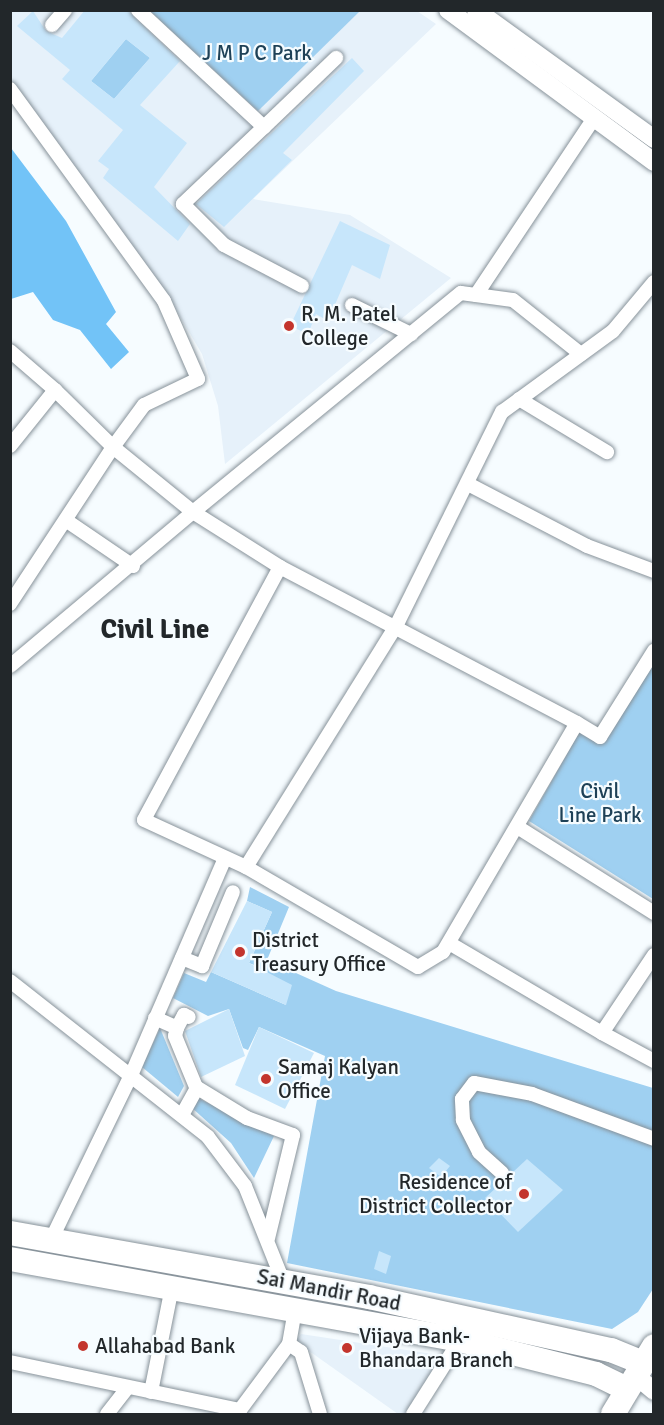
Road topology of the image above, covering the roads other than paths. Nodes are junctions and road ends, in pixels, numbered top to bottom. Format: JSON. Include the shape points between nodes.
{"nodes":[{"id":1,"x":65,"y":10,"type":"edge"},
{"id":2,"x":138,"y":10,"type":"edge"},
{"id":3,"x":448,"y":10,"type":"edge"},
{"id":4,"x":476,"y":10,"type":"edge"},
{"id":5,"x":52,"y":25,"type":"dead end"},
{"id":6,"x":336,"y":58,"type":"dead end"},
{"id":7,"x":10,"y":89,"type":"edge"},
{"id":8,"x":594,"y":118,"type":"junction"},
{"id":9,"x":264,"y":127,"type":"junction"},
{"id":10,"x":654,"y":139,"type":"edge"},
{"id":11,"x":654,"y":162,"type":"edge"},
{"id":12,"x":654,"y":282,"type":"edge"},
{"id":13,"x":302,"y":286,"type":"dead end"},
{"id":14,"x":476,"y":295,"type":"junction"},
{"id":15,"x":352,"y":305,"type":"dead end"},
{"id":16,"x":411,"y":334,"type":"junction"},
{"id":17,"x":10,"y":351,"type":"edge"},
{"id":18,"x":580,"y":354,"type":"junction"},
{"id":19,"x":55,"y":390,"type":"junction"},
{"id":20,"x":519,"y":399,"type":"junction"},
{"id":21,"x":10,"y":446,"type":"edge"},
{"id":22,"x":113,"y":447,"type":"junction"},
{"id":23,"x":607,"y":452,"type":"dead end"},
{"id":24,"x":468,"y":484,"type":"junction"},
{"id":25,"x":193,"y":512,"type":"junction"},
{"id":26,"x":67,"y":521,"type":"junction"},
{"id":27,"x":133,"y":566,"type":"junction"},
{"id":28,"x":280,"y":567,"type":"junction"},
{"id":29,"x":654,"y":571,"type":"edge"},
{"id":30,"x":10,"y":604,"type":"edge"},
{"id":31,"x":395,"y":626,"type":"junction"},
{"id":32,"x":654,"y":651,"type":"edge"},
{"id":33,"x":10,"y":666,"type":"edge"},
{"id":34,"x":577,"y":723,"type":"junction"},
{"id":35,"x":519,"y":828,"type":"junction"},
{"id":36,"x":225,"y":858,"type":"junction"},
{"id":37,"x":246,"y":867,"type":"junction"},
{"id":38,"x":233,"y":892,"type":"dead end"},
{"id":39,"x":654,"y":913,"type":"edge"},
{"id":40,"x":449,"y":943,"type":"junction"},
{"id":41,"x":654,"y":955,"type":"edge"},
{"id":42,"x":182,"y":958,"type":"junction"},
{"id":43,"x":10,"y":981,"type":"edge"},
{"id":44,"x":189,"y":1017,"type":"dead end"},
{"id":45,"x":155,"y":1018,"type":"junction"},
{"id":46,"x":177,"y":1028,"type":"junction"},
{"id":47,"x":602,"y":1033,"type":"junction"},
{"id":48,"x":654,"y":1061,"type":"edge"},
{"id":49,"x":132,"y":1073,"type":"junction"},
{"id":50,"x":197,"y":1088,"type":"junction"},
{"id":51,"x":182,"y":1115,"type":"junction"},
{"id":52,"x":654,"y":1139,"type":"edge"},
{"id":53,"x":502,"y":1173,"type":"dead end"},
{"id":54,"x":10,"y":1233,"type":"edge"},
{"id":55,"x":267,"y":1238,"type":"junction"},
{"id":56,"x":51,"y":1240,"type":"junction"},
{"id":57,"x":10,"y":1259,"type":"edge"},
{"id":58,"x":283,"y":1281,"type":"junction"},
{"id":59,"x":172,"y":1287,"type":"junction"},
{"id":60,"x":286,"y":1309,"type":"junction"},
{"id":61,"x":654,"y":1337,"type":"edge"},
{"id":62,"x":460,"y":1340,"type":"junction"},
{"id":63,"x":289,"y":1344,"type":"junction"},
{"id":64,"x":611,"y":1350,"type":"junction"},
{"id":65,"x":10,"y":1362,"type":"edge"},
{"id":66,"x":640,"y":1368,"type":"edge"},
{"id":67,"x":596,"y":1374,"type":"junction"},
{"id":68,"x":127,"y":1388,"type":"junction"},
{"id":69,"x":654,"y":1391,"type":"edge"},
{"id":70,"x":151,"y":1392,"type":"junction"},
{"id":71,"x":238,"y":1412,"type":"edge"},
{"id":72,"x":107,"y":1414,"type":"edge"},
{"id":73,"x":320,"y":1414,"type":"edge"},
{"id":74,"x":413,"y":1414,"type":"edge"},
{"id":75,"x":607,"y":1414,"type":"edge"},
{"id":76,"x":613,"y":1414,"type":"edge"}],
"edges":[{"from":1,"to":5,"type":"street"},
{"from":2,"to":9,"type":"street"},
{"from":3,"to":8,"type":"main road"},
{"from":4,"to":10,"type":"main road"},
{"from":6,"to":9,"type":"street"},
{"from":7,"to":22,"type":"street","via":[[164,302],[198,379],[144,405]]},
{"from":8,"to":11,"type":"main road"},
{"from":8,"to":14,"type":"street"},
{"from":9,"to":13,"type":"street","via":[[183,204],[224,245]]},
{"from":12,"to":18,"type":"street","via":[[613,331]]},
{"from":14,"to":16,"type":"street","via":[[461,293]]},
{"from":14,"to":18,"type":"street","via":[[513,300]]},
{"from":15,"to":16,"type":"street"},
{"from":16,"to":25,"type":"street"},
{"from":17,"to":19,"type":"street"},
{"from":18,"to":20,"type":"street"},
{"from":19,"to":21,"type":"street"},
{"from":19,"to":22,"type":"street"},
{"from":20,"to":23,"type":"street"},
{"from":20,"to":24,"type":"street","via":[[501,412]]},
{"from":22,"to":25,"type":"street"},
{"from":22,"to":26,"type":"street"},
{"from":24,"to":29,"type":"street","via":[[587,546]]},
{"from":24,"to":31,"type":"street"},
{"from":25,"to":27,"type":"street"},
{"from":25,"to":28,"type":"street"},
{"from":26,"to":27,"type":"street"},
{"from":26,"to":30,"type":"street"},
{"from":27,"to":33,"type":"street"},
{"from":28,"to":31,"type":"street"},
{"from":28,"to":36,"type":"street","via":[[144,820]]},
{"from":31,"to":34,"type":"street"},
{"from":31,"to":37,"type":"street"},
{"from":32,"to":34,"type":"street","via":[[600,737]]},
{"from":34,"to":35,"type":"street"},
{"from":35,"to":39,"type":"street"},
{"from":35,"to":40,"type":"street"},
{"from":36,"to":37,"type":"street"},
{"from":36,"to":42,"type":"street"},
{"from":37,"to":40,"type":"street","via":[[418,967]]},
{"from":38,"to":42,"type":"street","via":[[202,966]]},
{"from":40,"to":47,"type":"street"},
{"from":41,"to":47,"type":"street"},
{"from":42,"to":45,"type":"street"},
{"from":43,"to":49,"type":"street"},
{"from":44,"to":46,"type":"street","via":[[184,1015]]},
{"from":45,"to":46,"type":"street"},
{"from":45,"to":49,"type":"street"},
{"from":46,"to":50,"type":"street","via":[[183,1060]]},
{"from":47,"to":48,"type":"street"},
{"from":49,"to":51,"type":"street"},
{"from":49,"to":56,"type":"street"},
{"from":50,"to":51,"type":"street"},
{"from":50,"to":55,"type":"street","via":[[247,1118],[293,1135]]},
{"from":51,"to":55,"type":"street","via":[[208,1137],[244,1186]]},
{"from":52,"to":53,"type":"street","via":[[532,1094],[474,1083],[462,1099],[463,1120],[479,1152]]},
{"from":54,"to":56,"type":"highway","name":"Sai Mandir Road"},
{"from":55,"to":58,"type":"street"},
{"from":56,"to":58,"type":"highway","name":"Sai Mandir Road"},
{"from":57,"to":59,"type":"highway","name":"Sai Mandir Road"},
{"from":58,"to":60,"type":"highway"},
{"from":58,"to":64,"type":"highway","name":"Sai Mandir Road"},
{"from":59,"to":60,"type":"highway","name":"Sai Mandir Road"},
{"from":59,"to":70,"type":"street"},
{"from":60,"to":62,"type":"highway","name":"Sai Mandir Road"},
{"from":60,"to":63,"type":"street"},
{"from":61,"to":64,"type":"highway","via":[[640,1346]]},
{"from":62,"to":67,"type":"highway","name":"Sai Mandir Road"},
{"from":62,"to":74,"type":"street"},
{"from":63,"to":71,"type":"street"},
{"from":63,"to":73,"type":"street","via":[[301,1352]]},
{"from":64,"to":66,"type":"highway","name":"Sai Mandir Road"},
{"from":65,"to":68,"type":"street"},
{"from":66,"to":67,"type":"highway","name":"Sai Mandir Road"},
{"from":66,"to":69,"type":"main road"},
{"from":66,"to":76,"type":"highway"},
{"from":67,"to":75,"type":"highway","via":[[605,1386]]},
{"from":68,"to":70,"type":"street"},
{"from":68,"to":72,"type":"street"},
{"from":70,"to":71,"type":"street"}]}
